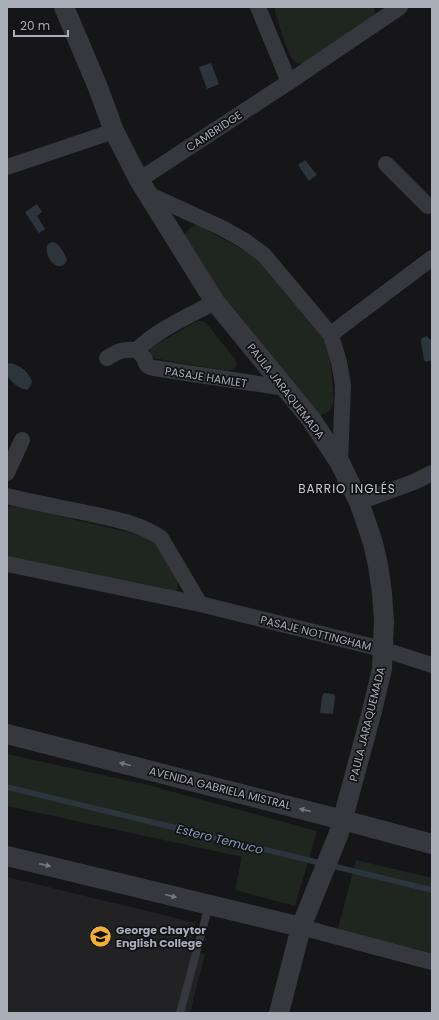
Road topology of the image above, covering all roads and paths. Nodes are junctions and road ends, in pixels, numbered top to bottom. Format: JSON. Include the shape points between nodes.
{"nodes":[{"id":1,"x":64,"y":7,"type":"edge"},
{"id":2,"x":258,"y":7,"type":"edge"},
{"id":3,"x":400,"y":7,"type":"edge"},
{"id":4,"x":289,"y":82,"type":"junction"},
{"id":5,"x":114,"y":131,"type":"junction"},
{"id":6,"x":386,"y":164,"type":"dead end"},
{"id":7,"x":7,"y":166,"type":"edge"},
{"id":8,"x":142,"y":186,"type":"junction"},
{"id":9,"x":432,"y":189,"type":"edge"},
{"id":10,"x":430,"y":209,"type":"edge"},
{"id":11,"x":432,"y":258,"type":"edge"},
{"id":12,"x":215,"y":302,"type":"junction"},
{"id":13,"x":331,"y":334,"type":"junction"},
{"id":14,"x":136,"y":350,"type":"junction"},
{"id":15,"x":107,"y":358,"type":"dead end"},
{"id":16,"x":285,"y":388,"type":"junction"},
{"id":17,"x":22,"y":440,"type":"dead end"},
{"id":18,"x":340,"y":463,"type":"junction"},
{"id":19,"x":7,"y":473,"type":"edge"},
{"id":20,"x":432,"y":473,"type":"edge"},
{"id":21,"x":7,"y":496,"type":"edge"},
{"id":22,"x":358,"y":502,"type":"junction"},
{"id":23,"x":7,"y":564,"type":"edge"},
{"id":24,"x":200,"y":604,"type":"junction"},
{"id":25,"x":382,"y":649,"type":"junction"},
{"id":26,"x":432,"y":665,"type":"edge"},
{"id":27,"x":7,"y":734,"type":"edge"},
{"id":28,"x":343,"y":820,"type":"junction"},
{"id":29,"x":432,"y":844,"type":"edge"},
{"id":30,"x":7,"y":856,"type":"edge"},
{"id":31,"x":209,"y":905,"type":"junction"},
{"id":32,"x":301,"y":927,"type":"junction"},
{"id":33,"x":432,"y":962,"type":"edge"},
{"id":34,"x":180,"y":1013,"type":"edge"},
{"id":35,"x":279,"y":1013,"type":"edge"}],
"edges":[{"from":1,"to":5,"type":"street","name":"PAULA JARAQUEMADA","via":[[98,85]]},
{"from":2,"to":4,"type":"street"},
{"from":3,"to":4,"type":"street","name":"CAMBRIDGE"},
{"from":4,"to":8,"type":"street","name":"CAMBRIDGE"},
{"from":5,"to":7,"type":"street"},
{"from":5,"to":8,"type":"street","name":"PAULA JARAQUEMADA"},
{"from":6,"to":10,"type":"street"},
{"from":8,"to":12,"type":"street","name":"PAULA JARAQUEMADA"},
{"from":8,"to":13,"type":"street","via":[[245,240],[264,255]]},
{"from":9,"to":10,"type":"street","via":[[426,198]]},
{"from":11,"to":13,"type":"street"},
{"from":12,"to":14,"type":"street","via":[[155,335]]},
{"from":12,"to":16,"type":"street","name":"PAULA JARAQUEMADA"},
{"from":13,"to":18,"type":"street","via":[[343,385]]},
{"from":14,"to":15,"type":"street","via":[[118,351]]},
{"from":14,"to":16,"type":"street","name":"PASAJE HAMLET","via":[[149,367]]},
{"from":16,"to":18,"type":"street","name":"PAULA JARAQUEMADA","via":[[311,419]]},
{"from":17,"to":19,"type":"street"},
{"from":18,"to":22,"type":"street","name":"PAULA JARAQUEMADA"},
{"from":20,"to":22,"type":"street"},
{"from":21,"to":24,"type":"street","via":[[119,520],[154,534],[161,538]]},
{"from":22,"to":25,"type":"street","name":"PAULA JARAQUEMADA","via":[[371,536],[378,565],[384,621]]},
{"from":23,"to":24,"type":"street","name":"PASAJE NOTTINGHAM"},
{"from":24,"to":25,"type":"street","name":"PASAJE NOTTINGHAM"},
{"from":25,"to":26,"type":"street","name":"PASAJE NOTTINGHAM"},
{"from":25,"to":28,"type":"street","name":"PAULA JARAQUEMADA","via":[[382,669]]},
{"from":28,"to":27,"type":"street","name":"AVENIDA GABRIELA MISTRAL","one_way":true},
{"from":28,"to":29,"type":"street","name":"AVENIDA GABRIELA MISTRAL"},
{"from":28,"to":32,"type":"street","name":"PAULA JARAQUEMADA"},
{"from":30,"to":31,"type":"street","one_way":true},
{"from":31,"to":32,"type":"street"},
{"from":31,"to":34,"type":"lane"},
{"from":32,"to":33,"type":"street"},
{"from":32,"to":35,"type":"street","name":"PAULA JARAQUEMADA"}]}
